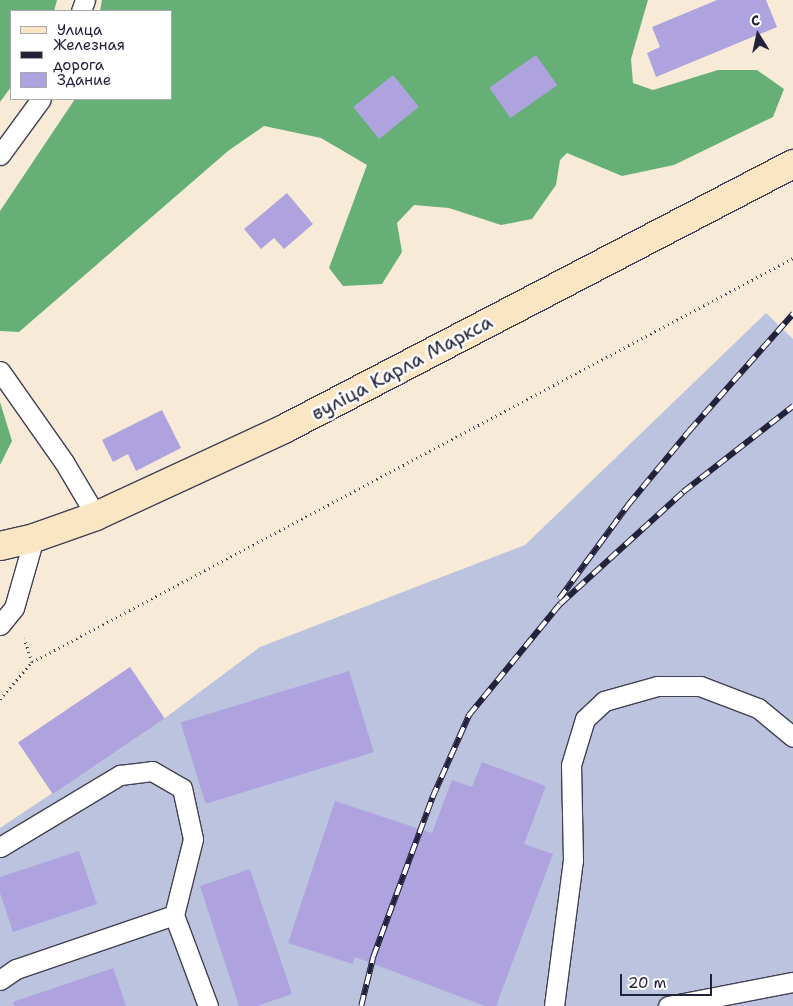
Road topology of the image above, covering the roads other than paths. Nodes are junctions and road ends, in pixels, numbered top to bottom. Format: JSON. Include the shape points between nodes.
{"nodes":[{"id":1,"x":40,"y":100,"type":"edge"},
{"id":2,"x":0,"y":155,"type":"edge"},
{"id":3,"x":793,"y":164,"type":"edge"},
{"id":4,"x":0,"y":371,"type":"edge"},
{"id":5,"x":96,"y":516,"type":"junction"},
{"id":6,"x":34,"y":538,"type":"junction"},
{"id":7,"x":0,"y":546,"type":"edge"},
{"id":8,"x":0,"y":625,"type":"edge"},
{"id":9,"x":793,"y":737,"type":"edge"},
{"id":10,"x":0,"y":847,"type":"edge"},
{"id":11,"x":174,"y":915,"type":"junction"},
{"id":12,"x":0,"y":980,"type":"edge"},
{"id":13,"x":793,"y":982,"type":"edge"},
{"id":14,"x":208,"y":1006,"type":"edge"},
{"id":15,"x":554,"y":1006,"type":"edge"},
{"id":16,"x":668,"y":1006,"type":"edge"}],
"edges":[{"from":1,"to":2,"type":"lane"},
{"from":3,"to":5,"type":"main road","name":"вуліца Карла Маркса","via":[[284,429]]},
{"from":4,"to":5,"type":"lane","via":[[64,462]]},
{"from":5,"to":6,"type":"main road","name":"вуліца Карла Маркса"},
{"from":6,"to":7,"type":"main road","name":"вуліца Карла Маркса"},
{"from":6,"to":8,"type":"lane","via":[[14,608]]},
{"from":9,"to":15,"type":"lane","via":[[758,708],[700,686],[656,686],[604,701],[585,719],[571,765],[574,860]]},
{"from":10,"to":11,"type":"lane","via":[[120,774],[152,770],[182,788],[193,839]]},
{"from":11,"to":12,"type":"lane","via":[[16,969]]},
{"from":11,"to":14,"type":"lane"},
{"from":13,"to":16,"type":"lane"}]}
